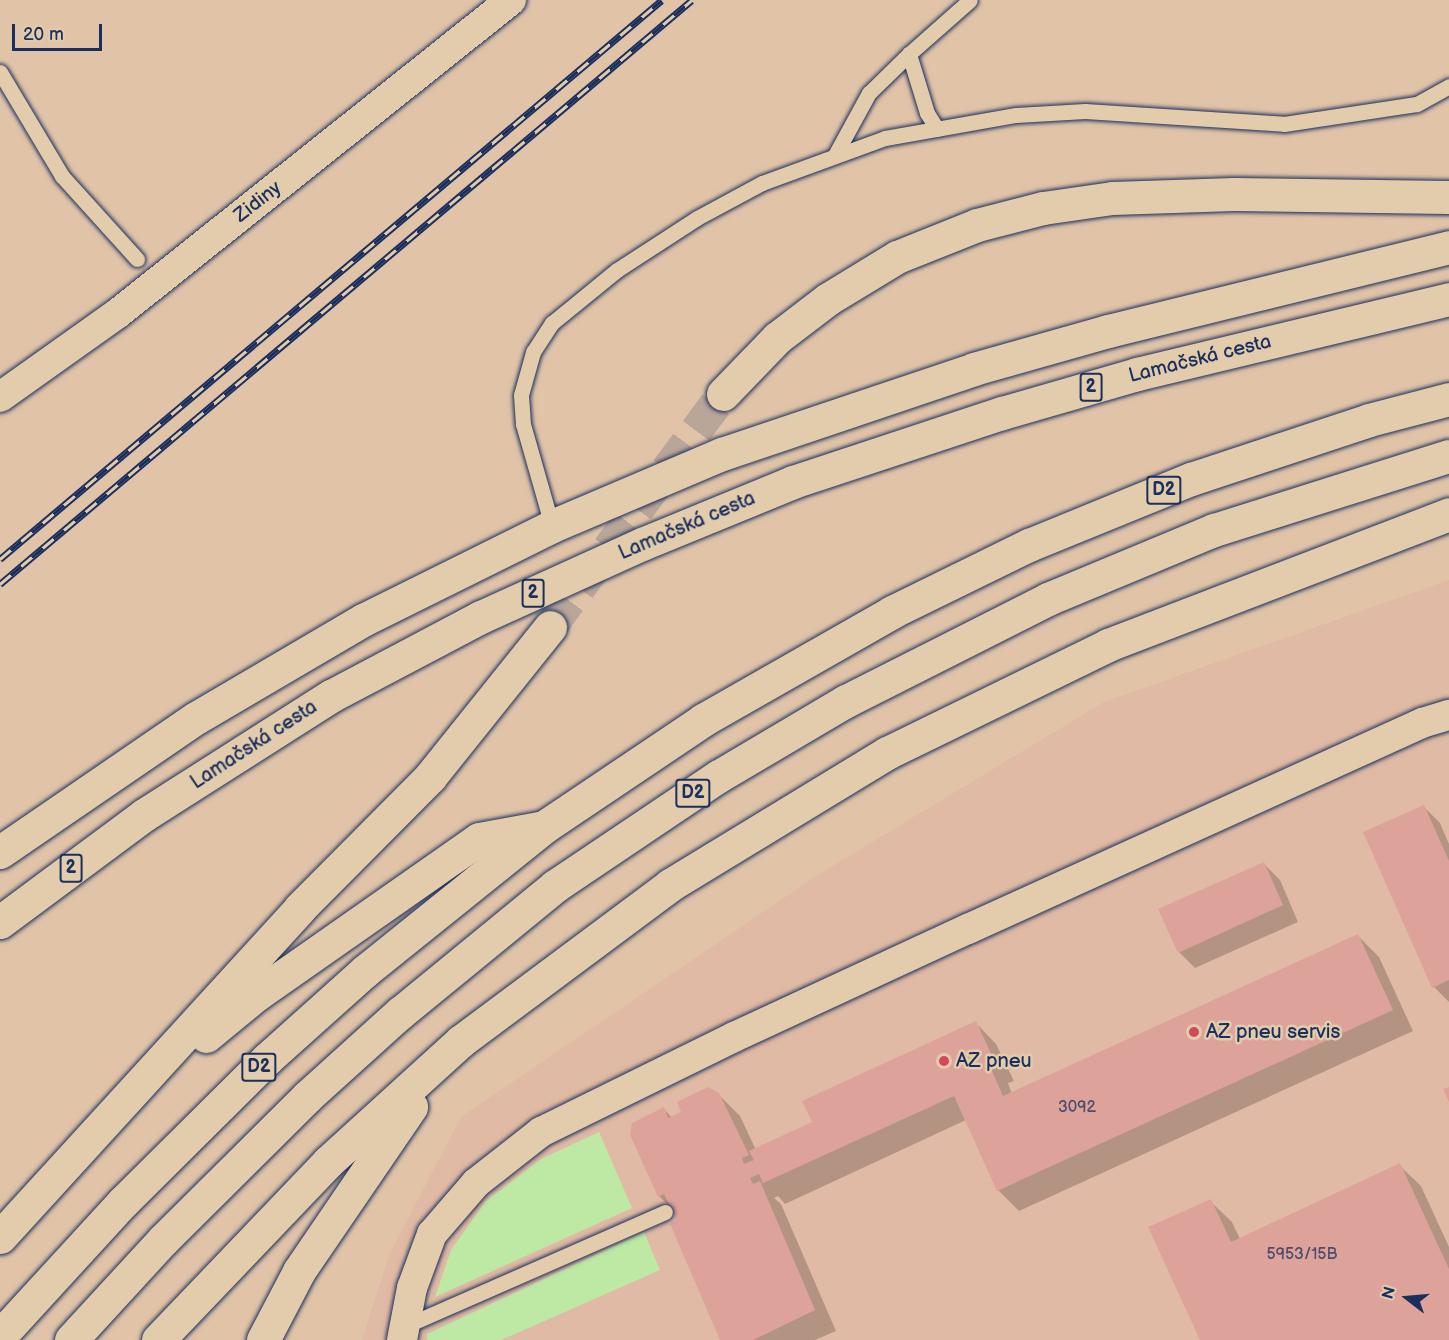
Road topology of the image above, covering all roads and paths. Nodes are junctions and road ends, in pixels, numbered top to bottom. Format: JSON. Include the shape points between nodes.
{"nodes":[{"id":1,"x":511,"y":0,"type":"edge"},
{"id":2,"x":970,"y":0,"type":"edge"},
{"id":3,"x":909,"y":54,"type":"junction"},
{"id":4,"x":0,"y":72,"type":"edge"},
{"id":5,"x":1449,"y":86,"type":"edge"},
{"id":6,"x":937,"y":129,"type":"junction"},
{"id":7,"x":835,"y":155,"type":"junction"},
{"id":8,"x":1449,"y":197,"type":"edge"},
{"id":9,"x":1449,"y":247,"type":"edge"},
{"id":10,"x":137,"y":259,"type":"dead end"},
{"id":11,"x":1449,"y":299,"type":"edge"},
{"id":12,"x":723,"y":394,"type":"tunnel mouth"},
{"id":13,"x":0,"y":397,"type":"edge"},
{"id":14,"x":1449,"y":399,"type":"edge"},
{"id":15,"x":1449,"y":456,"type":"edge"},
{"id":16,"x":1449,"y":514,"type":"edge"},
{"id":17,"x":552,"y":526,"type":"junction"},
{"id":18,"x":1449,"y":531,"type":"edge"},
{"id":19,"x":1341,"y":557,"type":"junction"},
{"id":20,"x":550,"y":627,"type":"tunnel mouth"},
{"id":21,"x":1449,"y":715,"type":"edge"},
{"id":22,"x":544,"y":827,"type":"junction"},
{"id":23,"x":0,"y":852,"type":"edge"},
{"id":24,"x":0,"y":922,"type":"edge"},
{"id":25,"x":461,"y":1041,"type":"junction"},
{"id":26,"x":105,"y":1121,"type":"junction"},
{"id":27,"x":665,"y":1212,"type":"dead end"},
{"id":28,"x":0,"y":1237,"type":"edge"},
{"id":29,"x":403,"y":1333,"type":"edge"},
{"id":30,"x":0,"y":1336,"type":"edge"},
{"id":31,"x":71,"y":1340,"type":"edge"},
{"id":32,"x":158,"y":1340,"type":"edge"},
{"id":33,"x":263,"y":1340,"type":"edge"}],
"edges":[{"from":1,"to":13,"type":"street","name":"Zidiny","via":[[117,314]]},
{"from":2,"to":3,"type":"lane"},
{"from":3,"to":6,"type":"lane","via":[[927,113]]},
{"from":3,"to":7,"type":"lane","via":[[869,93]]},
{"from":4,"to":10,"type":"lane","via":[[62,176]]},
{"from":5,"to":6,"type":"lane","via":[[1417,104],[1284,124],[1085,111],[1016,115]]},
{"from":6,"to":7,"type":"lane","via":[[885,138]]},
{"from":7,"to":17,"type":"lane","via":[[762,183],[697,218],[617,270],[552,322],[533,352],[521,394],[523,423]]},
{"from":8,"to":12,"type":"main road","via":[[1234,194],[1113,198],[1043,208],[977,225],[897,257],[828,299],[777,338]]},
{"from":9,"to":17,"type":"main road","via":[[1131,325],[974,369],[722,454]]},
{"from":11,"to":24,"type":"main road","name":"Lamačská cesta","number":"2","via":[[1137,374],[1002,413],[793,482],[642,544],[481,617],[331,696],[144,815]]},
{"from":14,"to":22,"type":"main road","number":"D2","via":[[1369,420],[1191,479],[1029,545],[892,612],[784,672],[703,720]]},
{"from":15,"to":31,"type":"main road","number":"D2","via":[[1214,530],[1048,599],[846,701],[719,776],[555,886],[400,1013],[308,1096],[171,1232]]},
{"from":16,"to":19,"type":"main road"},
{"from":17,"to":23,"type":"main road","via":[[363,620],[206,712]]},
{"from":18,"to":19,"type":"main road"},
{"from":19,"to":25,"type":"main road","via":[[1108,645],[887,753],[670,885]]},
{"from":20,"to":26,"type":"main road","via":[[430,777],[300,908]]},
{"from":21,"to":29,"type":"street","via":[[1422,723],[1267,797],[968,929],[541,1132],[476,1183],[432,1234],[412,1288]]},
{"from":22,"to":26,"type":"main road","via":[[478,840],[256,994]]},
{"from":22,"to":30,"type":"main road","number":"D2","via":[[437,911],[268,1058],[123,1202]]},
{"from":25,"to":32,"type":"main road","via":[[328,1162]]},
{"from":25,"to":33,"type":"main road","via":[[334,1217],[299,1271]]},
{"from":26,"to":28,"type":"main road"},
{"from":27,"to":29,"type":"lane"}]}
